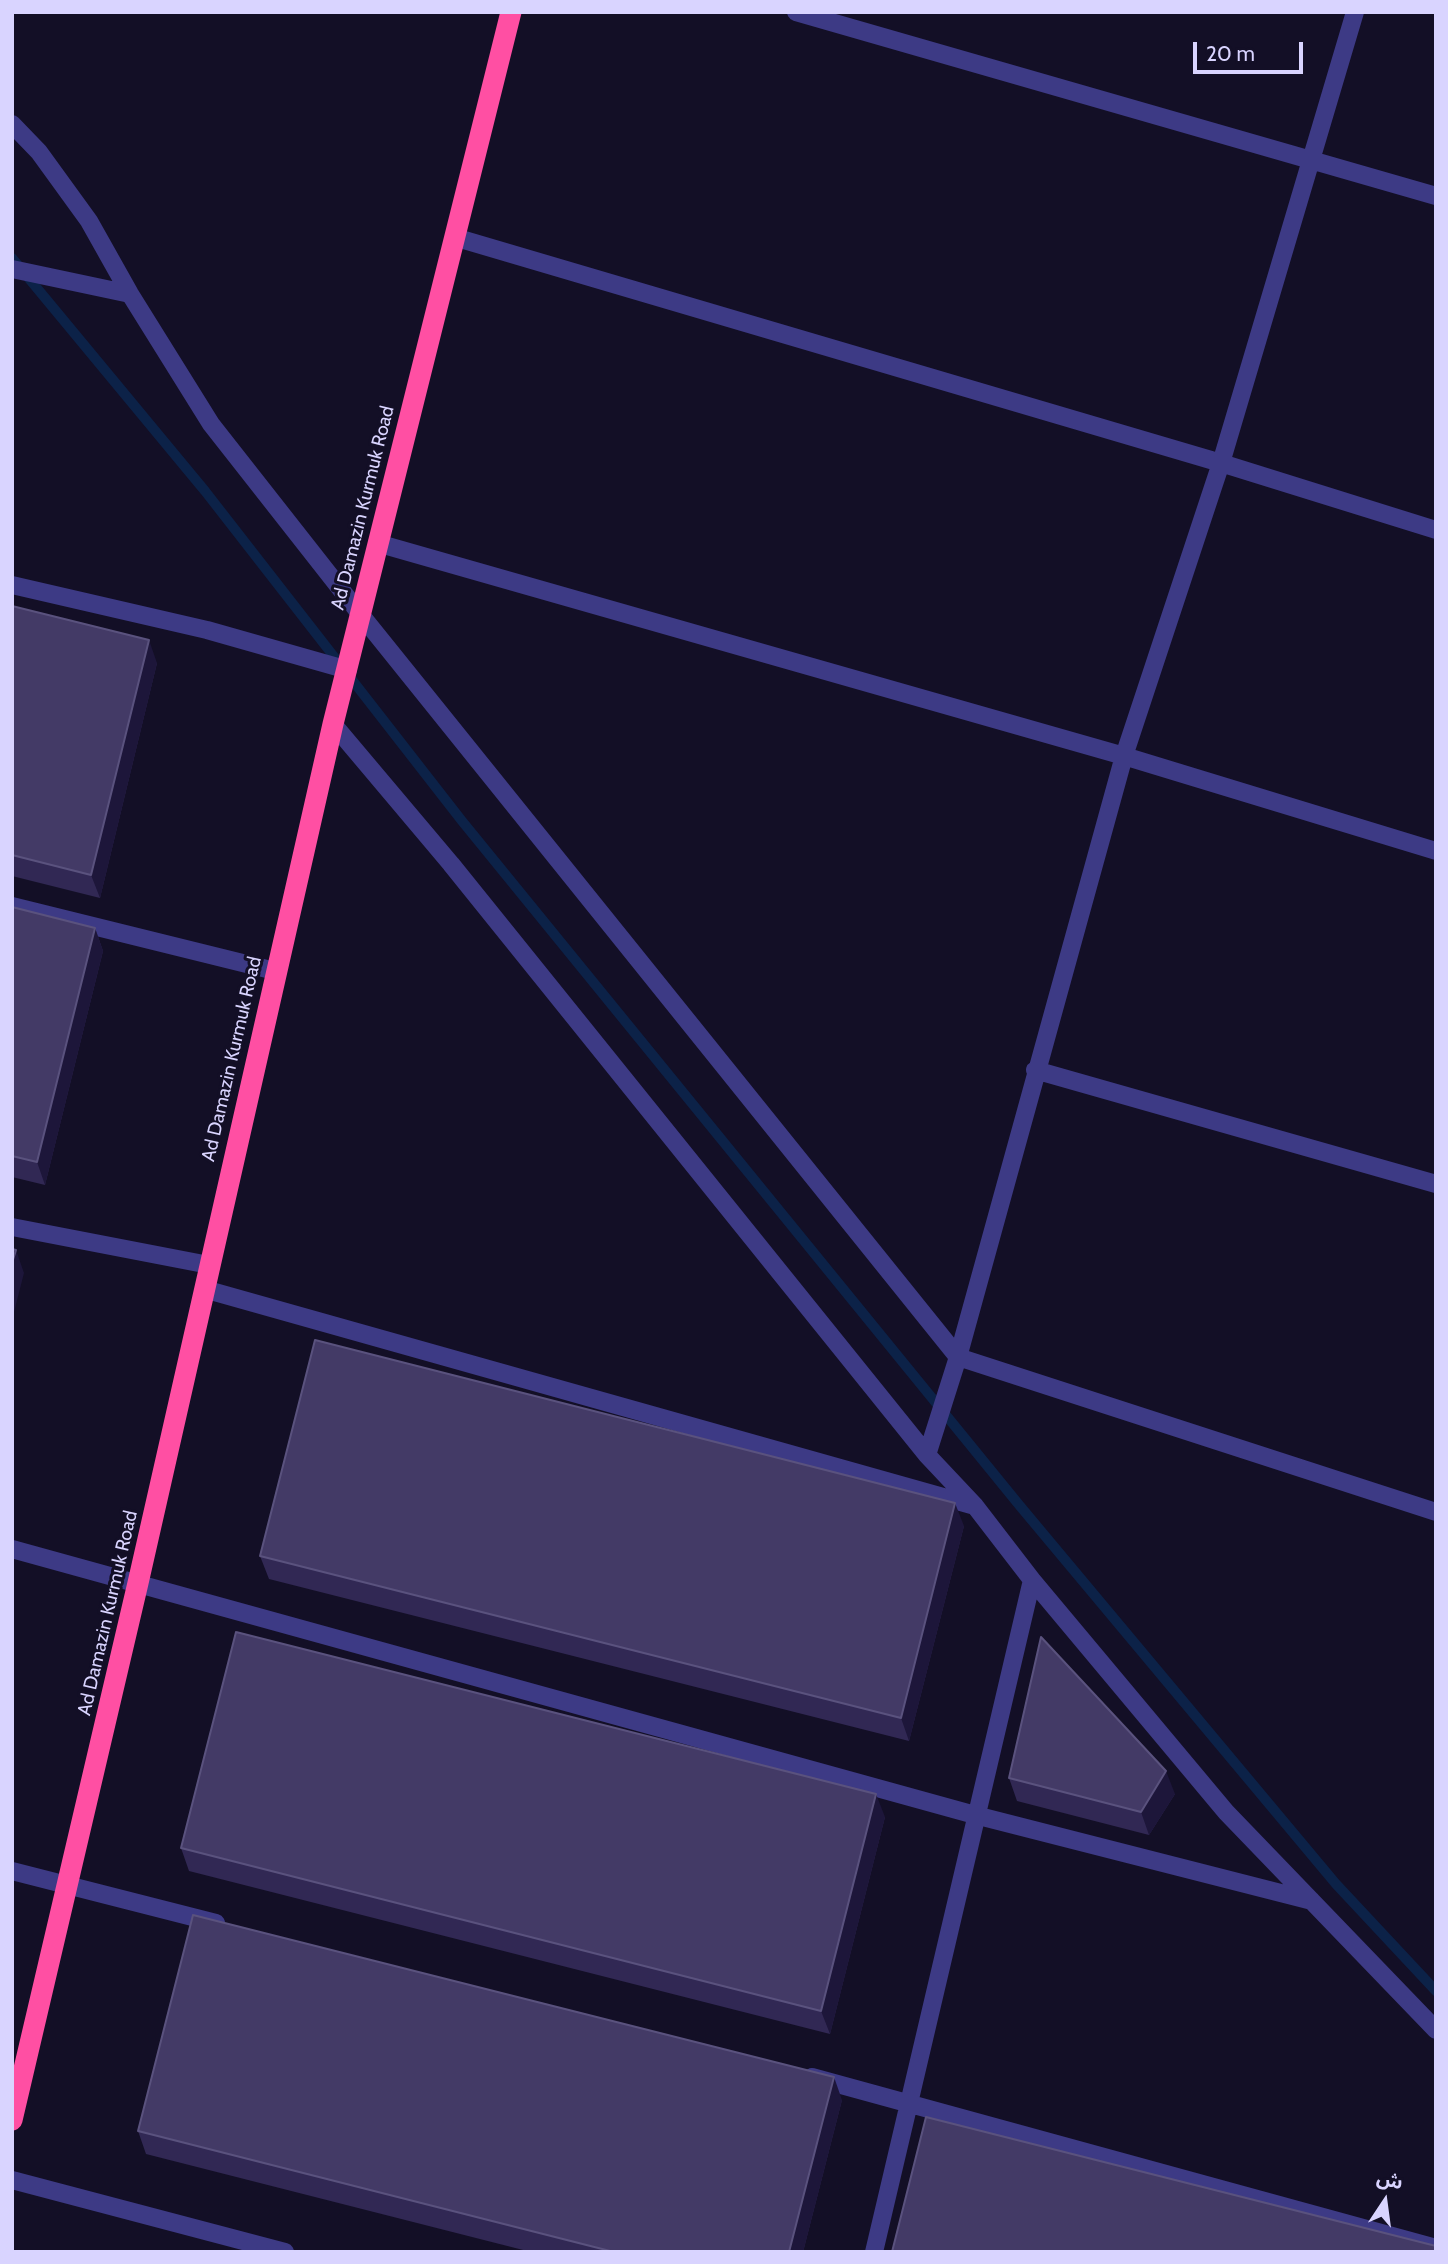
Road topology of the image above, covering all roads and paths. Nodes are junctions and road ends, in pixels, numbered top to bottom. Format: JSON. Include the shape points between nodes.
{"nodes":[{"id":1,"x":511,"y":12,"type":"edge"},
{"id":2,"x":796,"y":12,"type":"edge"},
{"id":3,"x":1355,"y":12,"type":"edge"},
{"id":4,"x":12,"y":124,"type":"edge"},
{"id":5,"x":1312,"y":158,"type":"junction"},
{"id":6,"x":1436,"y":196,"type":"edge"},
{"id":7,"x":454,"y":237,"type":"junction"},
{"id":8,"x":12,"y":269,"type":"edge"},
{"id":9,"x":130,"y":295,"type":"junction"},
{"id":10,"x":1221,"y":463,"type":"junction"},
{"id":11,"x":1436,"y":530,"type":"edge"},
{"id":12,"x":377,"y":543,"type":"junction"},
{"id":13,"x":12,"y":585,"type":"edge"},
{"id":14,"x":360,"y":615,"type":"junction"},
{"id":15,"x":348,"y":670,"type":"junction"},
{"id":16,"x":333,"y":724,"type":"junction"},
{"id":17,"x":1124,"y":756,"type":"junction"},
{"id":18,"x":1436,"y":850,"type":"edge"},
{"id":19,"x":12,"y":906,"type":"edge"},
{"id":20,"x":275,"y":971,"type":"junction"},
{"id":21,"x":1035,"y":1070,"type":"junction"},
{"id":22,"x":1436,"y":1184,"type":"edge"},
{"id":23,"x":12,"y":1227,"type":"edge"},
{"id":24,"x":209,"y":1265,"type":"junction"},
{"id":25,"x":204,"y":1289,"type":"junction"},
{"id":26,"x":958,"y":1357,"type":"junction"},
{"id":27,"x":927,"y":1455,"type":"junction"},
{"id":28,"x":975,"y":1506,"type":"junction"},
{"id":29,"x":1436,"y":1512,"type":"edge"},
{"id":30,"x":12,"y":1549,"type":"edge"},
{"id":31,"x":1032,"y":1580,"type":"junction"},
{"id":32,"x":138,"y":1583,"type":"junction"},
{"id":33,"x":975,"y":1815,"type":"junction"},
{"id":34,"x":12,"y":1871,"type":"edge"},
{"id":35,"x":68,"y":1886,"type":"junction"},
{"id":36,"x":1312,"y":1901,"type":"junction"},
{"id":37,"x":229,"y":1927,"type":"edge"},
{"id":38,"x":1436,"y":2030,"type":"edge"},
{"id":39,"x":790,"y":2071,"type":"edge"},
{"id":40,"x":910,"y":2102,"type":"junction"},
{"id":41,"x":12,"y":2120,"type":"edge"},
{"id":42,"x":12,"y":2180,"type":"edge"},
{"id":43,"x":1436,"y":2248,"type":"edge"},
{"id":44,"x":285,"y":2252,"type":"edge"},
{"id":45,"x":874,"y":2252,"type":"edge"}],
"edges":[{"from":1,"to":7,"type":"highway","name":"Ad Damazin Kurmuk Road"},
{"from":2,"to":5,"type":"street"},
{"from":3,"to":5,"type":"street"},
{"from":4,"to":9,"type":"street","via":[[39,152],[89,221]]},
{"from":5,"to":6,"type":"street"},
{"from":5,"to":10,"type":"street"},
{"from":7,"to":10,"type":"street"},
{"from":7,"to":12,"type":"highway","name":"Ad Damazin Kurmuk Road"},
{"from":8,"to":9,"type":"street"},
{"from":9,"to":14,"type":"street","via":[[211,424]]},
{"from":10,"to":11,"type":"street"},
{"from":10,"to":17,"type":"street"},
{"from":12,"to":14,"type":"highway","name":"Ad Damazin Kurmuk Road"},
{"from":12,"to":17,"type":"street"},
{"from":13,"to":15,"type":"street","via":[[207,630]]},
{"from":14,"to":15,"type":"highway","name":"Ad Damazin Kurmuk Road"},
{"from":14,"to":26,"type":"street"},
{"from":15,"to":16,"type":"highway","name":"Ad Damazin Kurmuk Road"},
{"from":16,"to":20,"type":"highway","name":"Ad Damazin Kurmuk Road"},
{"from":16,"to":27,"type":"street"},
{"from":17,"to":18,"type":"street"},
{"from":17,"to":21,"type":"street"},
{"from":19,"to":20,"type":"street"},
{"from":20,"to":24,"type":"highway","name":"Ad Damazin Kurmuk Road"},
{"from":21,"to":22,"type":"street"},
{"from":21,"to":26,"type":"street"},
{"from":23,"to":24,"type":"street"},
{"from":24,"to":25,"type":"highway","name":"Ad Damazin Kurmuk Road"},
{"from":25,"to":28,"type":"street"},
{"from":25,"to":32,"type":"highway","name":"Ad Damazin Kurmuk Road"},
{"from":26,"to":27,"type":"street"},
{"from":26,"to":29,"type":"street"},
{"from":27,"to":28,"type":"street"},
{"from":28,"to":31,"type":"street"},
{"from":30,"to":32,"type":"street"},
{"from":31,"to":33,"type":"street"},
{"from":31,"to":36,"type":"street","via":[[1226,1812]]},
{"from":32,"to":33,"type":"street"},
{"from":32,"to":35,"type":"highway","name":"Ad Damazin Kurmuk Road"},
{"from":33,"to":36,"type":"street"},
{"from":33,"to":40,"type":"street"},
{"from":34,"to":35,"type":"street"},
{"from":35,"to":37,"type":"street"},
{"from":35,"to":41,"type":"highway","name":"Ad Damazin Kurmuk Road"},
{"from":36,"to":38,"type":"street"},
{"from":39,"to":40,"type":"street"},
{"from":40,"to":43,"type":"street"},
{"from":40,"to":45,"type":"street"},
{"from":42,"to":44,"type":"street"}]}
